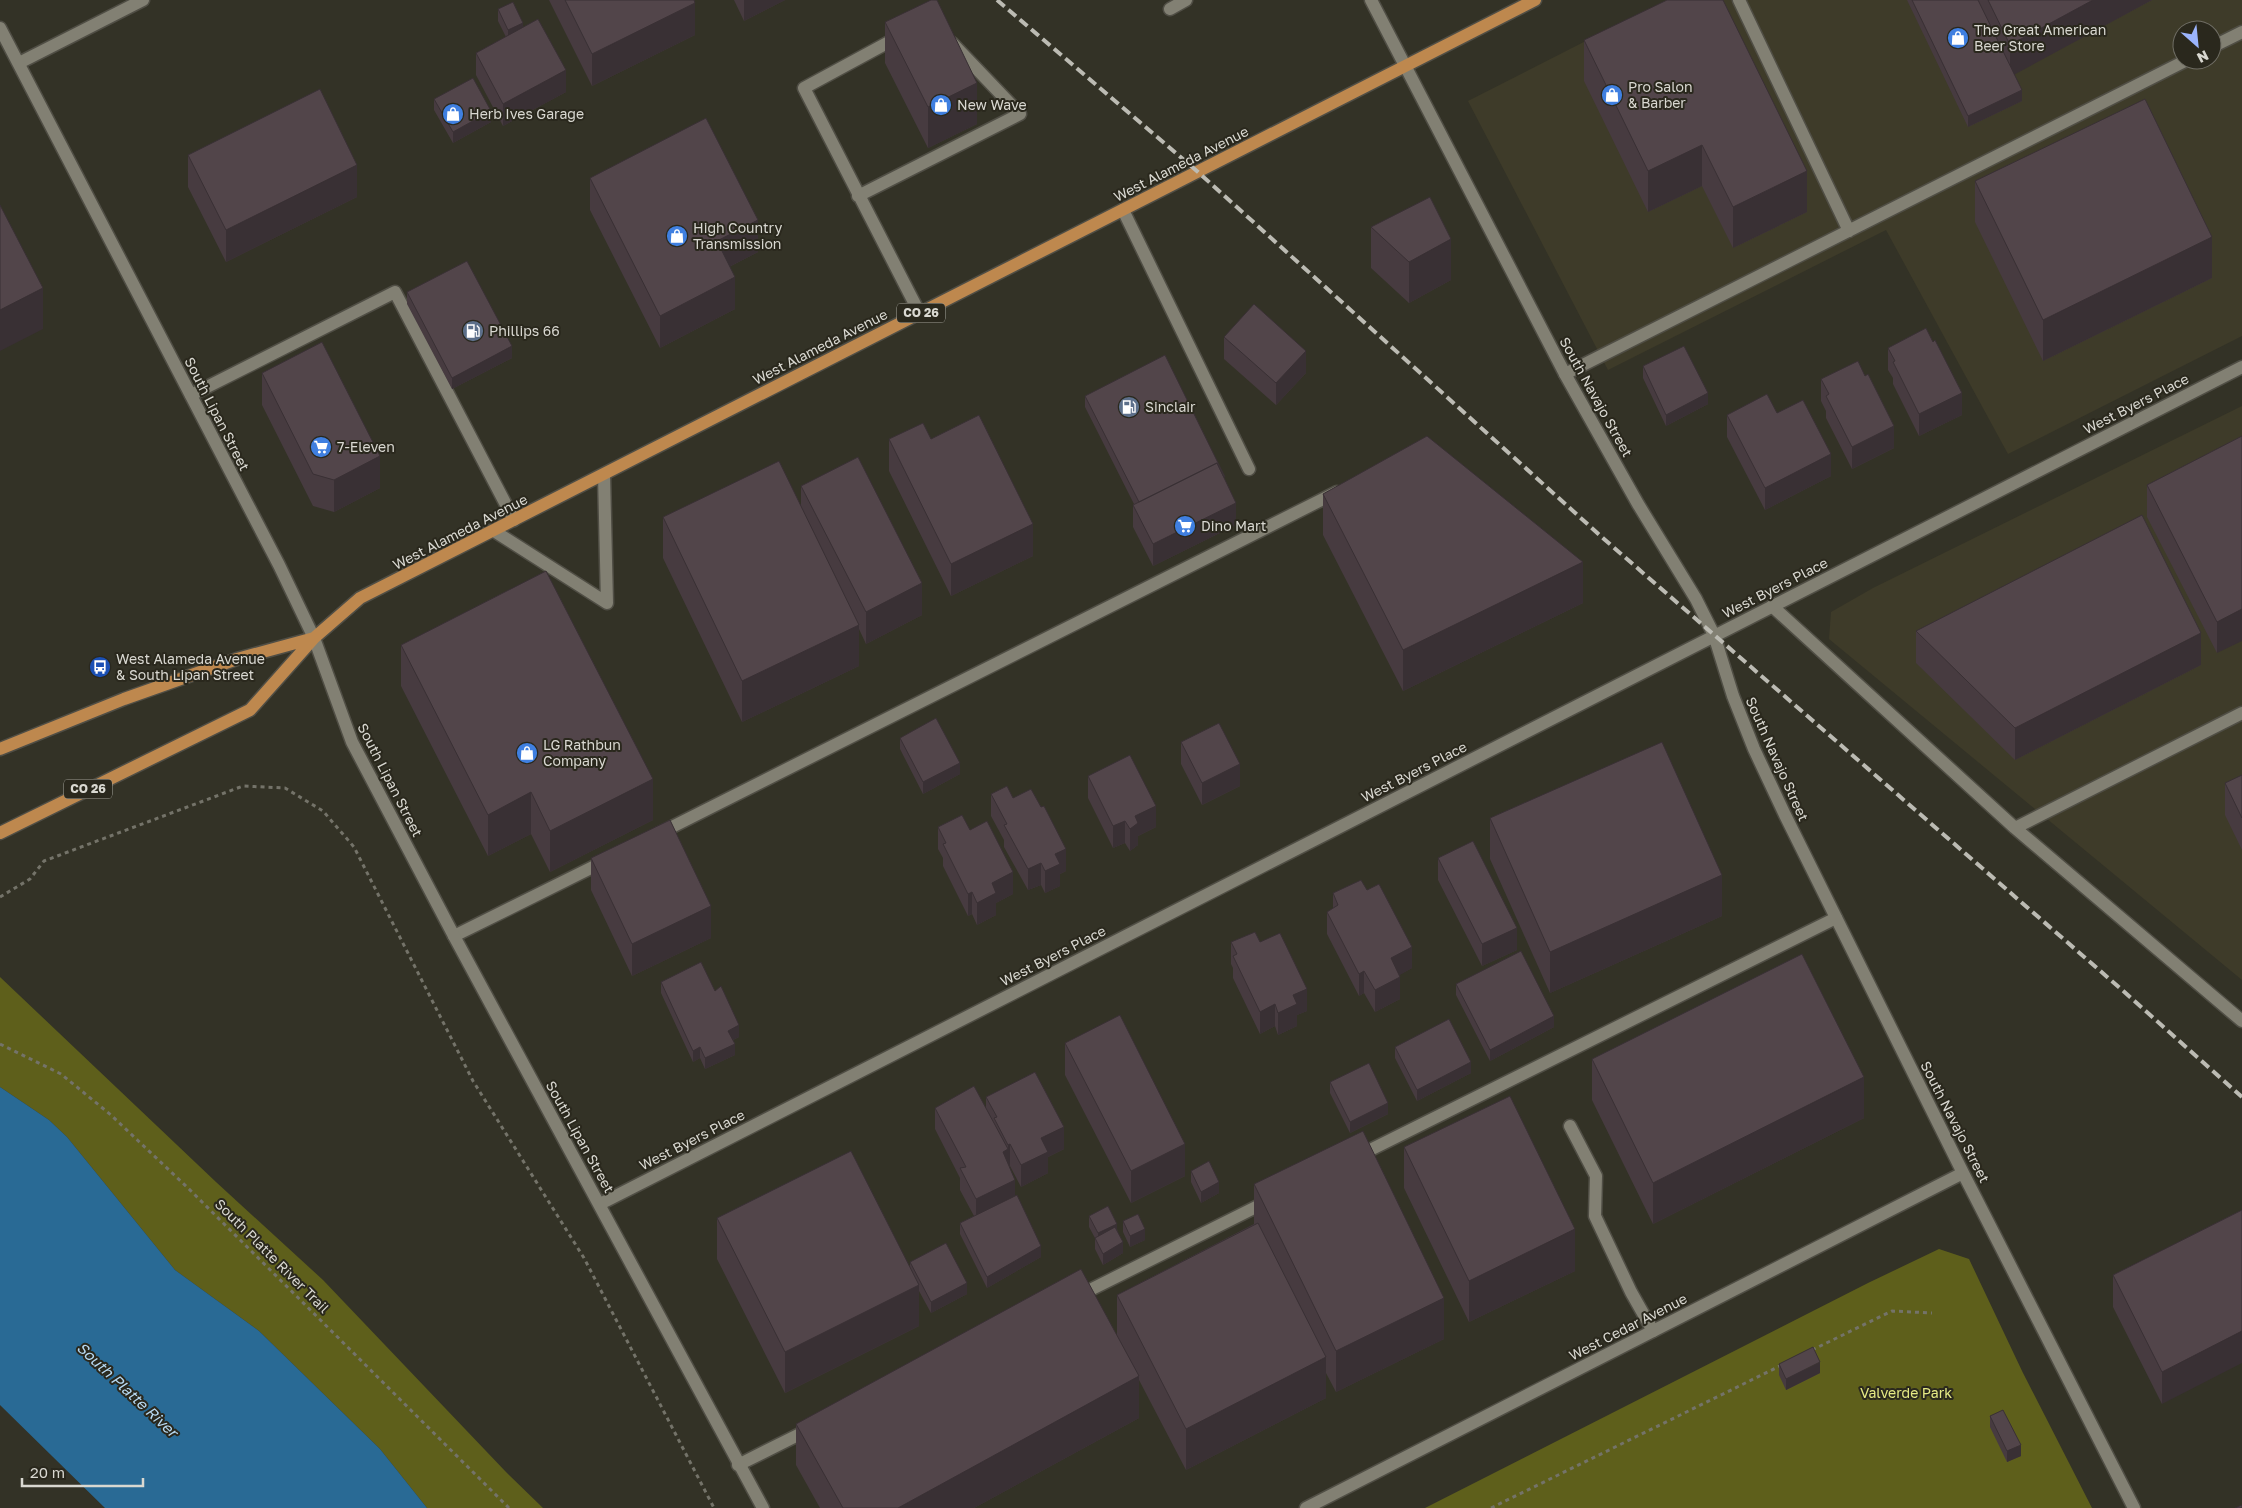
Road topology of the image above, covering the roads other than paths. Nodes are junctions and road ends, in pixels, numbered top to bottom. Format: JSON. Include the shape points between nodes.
{"nodes":[{"id":1,"x":143,"y":0,"type":"edge"},
{"id":2,"x":1186,"y":0,"type":"edge"},
{"id":3,"x":1371,"y":0,"type":"edge"},
{"id":4,"x":1535,"y":0,"type":"edge"},
{"id":5,"x":1739,"y":0,"type":"edge"},
{"id":6,"x":1170,"y":9,"type":"dead end"},
{"id":7,"x":0,"y":28,"type":"edge"},
{"id":8,"x":914,"y":29,"type":"edge"},
{"id":9,"x":2242,"y":32,"type":"edge"},
{"id":10,"x":944,"y":35,"type":"edge"},
{"id":11,"x":2222,"y":42,"type":"edge"},
{"id":12,"x":19,"y":63,"type":"junction"},
{"id":13,"x":1405,"y":66,"type":"junction"},
{"id":14,"x":2172,"y":68,"type":"edge"},
{"id":15,"x":858,"y":196,"type":"junction"},
{"id":16,"x":1122,"y":210,"type":"junction"},
{"id":17,"x":1849,"y":231,"type":"junction"},
{"id":18,"x":920,"y":314,"type":"junction"},
{"id":19,"x":2242,"y":367,"type":"edge"},
{"id":20,"x":1565,"y":374,"type":"junction"},
{"id":21,"x":191,"y":396,"type":"junction"},
{"id":22,"x":1249,"y":469,"type":"dead end"},
{"id":23,"x":604,"y":474,"type":"junction"},
{"id":24,"x":1349,"y":486,"type":"edge"},
{"id":25,"x":514,"y":520,"type":"junction"},
{"id":26,"x":494,"y":531,"type":"junction"},
{"id":27,"x":1772,"y":606,"type":"junction"},
{"id":28,"x":1714,"y":636,"type":"junction"},
{"id":29,"x":314,"y":638,"type":"junction"},
{"id":30,"x":2242,"y":713,"type":"edge"},
{"id":31,"x":0,"y":749,"type":"edge"},
{"id":32,"x":2016,"y":828,"type":"junction"},
{"id":33,"x":0,"y":833,"type":"edge"},
{"id":34,"x":651,"y":838,"type":"edge"},
{"id":35,"x":615,"y":855,"type":"edge"},
{"id":36,"x":1836,"y":918,"type":"junction"},
{"id":37,"x":454,"y":936,"type":"junction"},
{"id":38,"x":2242,"y":1021,"type":"edge"},
{"id":39,"x":1570,"y":1126,"type":"dead end"},
{"id":40,"x":1345,"y":1163,"type":"edge"},
{"id":41,"x":1963,"y":1173,"type":"junction"},
{"id":42,"x":1283,"y":1194,"type":"edge"},
{"id":43,"x":600,"y":1204,"type":"junction"},
{"id":44,"x":1068,"y":1300,"type":"edge"},
{"id":45,"x":1653,"y":1331,"type":"junction"},
{"id":46,"x":827,"y":1420,"type":"edge"},
{"id":47,"x":738,"y":1465,"type":"junction"},
{"id":48,"x":763,"y":1508,"type":"edge"},
{"id":49,"x":1306,"y":1508,"type":"edge"},
{"id":50,"x":2134,"y":1508,"type":"edge"}],
"edges":[{"from":1,"to":12,"type":"street"},
{"from":2,"to":6,"type":"street"},
{"from":3,"to":13,"type":"street","name":"South Navajo Street"},
{"from":4,"to":13,"type":"main road","name":"West Alameda Avenue","number":"CO 26"},
{"from":5,"to":17,"type":"street"},
{"from":7,"to":12,"type":"street","name":"South Lipan Street"},
{"from":8,"to":15,"type":"street","via":[[804,88]]},
{"from":9,"to":11,"type":"street"},
{"from":10,"to":15,"type":"street","via":[[1020,114]]},
{"from":12,"to":21,"type":"street","name":"South Lipan Street"},
{"from":13,"to":16,"type":"main road","name":"West Alameda Avenue","number":"CO 26"},
{"from":13,"to":20,"type":"street","name":"South Navajo Street"},
{"from":14,"to":17,"type":"street"},
{"from":15,"to":18,"type":"street"},
{"from":16,"to":18,"type":"main road","name":"West Alameda Avenue","number":"CO 26"},
{"from":16,"to":22,"type":"street"},
{"from":17,"to":20,"type":"street"},
{"from":18,"to":23,"type":"main road","name":"West Alameda Avenue","number":"CO 26"},
{"from":19,"to":27,"type":"street","name":"West Byers Place"},
{"from":20,"to":28,"type":"street","name":"South Navajo Street","via":[[1696,599]]},
{"from":21,"to":25,"type":"street","via":[[395,292]]},
{"from":21,"to":29,"type":"street","name":"South Lipan Street"},
{"from":23,"to":25,"type":"main road","name":"West Alameda Avenue","number":"CO 26"},
{"from":23,"to":26,"type":"street","via":[[607,603]]},
{"from":24,"to":34,"type":"street"},
{"from":25,"to":26,"type":"main road","name":"West Alameda Avenue","number":"CO 26"},
{"from":26,"to":29,"type":"main road","name":"West Alameda Avenue","number":"CO 26","via":[[360,598]]},
{"from":27,"to":28,"type":"street","name":"West Byers Place"},
{"from":27,"to":32,"type":"street"},
{"from":28,"to":36,"type":"street","name":"South Navajo Street","via":[[1754,749]]},
{"from":28,"to":43,"type":"street","name":"West Byers Place"},
{"from":29,"to":31,"type":"main road","name":"West Alameda Avenue","number":"CO 26","via":[[228,662],[124,699]]},
{"from":29,"to":33,"type":"main road","name":"West Alameda Avenue","number":"CO 26","via":[[250,710]]},
{"from":29,"to":37,"type":"street","name":"South Lipan Street","via":[[352,742]]},
{"from":30,"to":32,"type":"street"},
{"from":32,"to":38,"type":"street"},
{"from":35,"to":37,"type":"street"},
{"from":36,"to":40,"type":"street"},
{"from":36,"to":41,"type":"street","name":"South Navajo Street"},
{"from":37,"to":43,"type":"street","name":"South Lipan Street"},
{"from":39,"to":45,"type":"street","via":[[1596,1176],[1595,1216]]},
{"from":41,"to":45,"type":"street","name":"West Cedar Avenue"},
{"from":41,"to":50,"type":"street","name":"South Navajo Street"},
{"from":42,"to":44,"type":"street"},
{"from":43,"to":47,"type":"street","name":"South Lipan Street"},
{"from":45,"to":49,"type":"street","name":"West Cedar Avenue"},
{"from":46,"to":47,"type":"street"},
{"from":47,"to":48,"type":"street","name":"South Lipan Street"}]}
